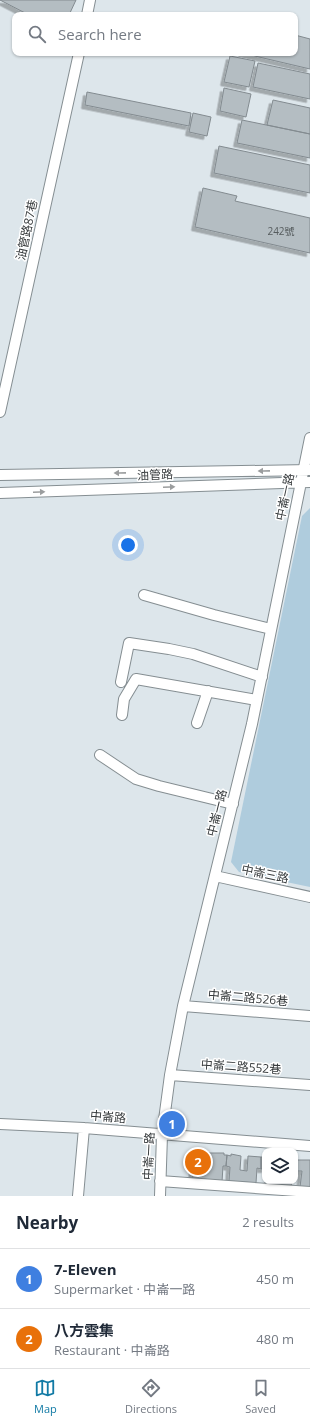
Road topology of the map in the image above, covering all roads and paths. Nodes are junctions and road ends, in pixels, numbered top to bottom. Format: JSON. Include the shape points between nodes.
{"nodes":[{"id":1,"x":90,"y":0,"type":"edge"},
{"id":2,"x":88,"y":12,"type":"edge"},
{"id":3,"x":78,"y":56,"type":"edge"},
{"id":4,"x":0,"y":412,"type":"edge"},
{"id":5,"x":310,"y":438,"type":"edge"},
{"id":6,"x":307,"y":470,"type":"edge"},
{"id":7,"x":0,"y":475,"type":"edge"},
{"id":8,"x":305,"y":482,"type":"edge"},
{"id":9,"x":0,"y":493,"type":"edge"},
{"id":10,"x":144,"y":595,"type":"dead end"},
{"id":11,"x":271,"y":629,"type":"junction"},
{"id":12,"x":262,"y":677,"type":"junction"},
{"id":13,"x":121,"y":682,"type":"dead end"},
{"id":14,"x":208,"y":691,"type":"junction"},
{"id":15,"x":257,"y":700,"type":"junction"},
{"id":16,"x":122,"y":715,"type":"dead end"},
{"id":17,"x":197,"y":722,"type":"dead end"},
{"id":18,"x":100,"y":755,"type":"dead end"},
{"id":19,"x":233,"y":804,"type":"junction"},
{"id":20,"x":215,"y":876,"type":"junction"},
{"id":21,"x":310,"y":897,"type":"edge"},
{"id":22,"x":183,"y":1006,"type":"junction"},
{"id":23,"x":310,"y":1016,"type":"edge"},
{"id":24,"x":170,"y":1075,"type":"junction"},
{"id":25,"x":310,"y":1085,"type":"edge"},
{"id":26,"x":0,"y":1124,"type":"edge"},
{"id":27,"x":84,"y":1128,"type":"junction"},
{"id":28,"x":162,"y":1135,"type":"junction"},
{"id":29,"x":310,"y":1146,"type":"edge"},
{"id":30,"x":160,"y":1181,"type":"junction"},
{"id":31,"x":310,"y":1192,"type":"edge"},
{"id":32,"x":78,"y":1196,"type":"edge"},
{"id":33,"x":160,"y":1196,"type":"edge"}],
"edges":[{"from":1,"to":2,"type":"street"},
{"from":3,"to":4,"type":"street","name":"油管路87巷"},
{"from":5,"to":6,"type":"street","name":"中崙一路"},
{"from":6,"to":7,"type":"street","name":"油管路","one_way":true},
{"from":6,"to":8,"type":"street","name":"中崙一路"},
{"from":9,"to":8,"type":"street","name":"油管路","one_way":true},
{"from":8,"to":11,"type":"street","name":"中崙一路"},
{"from":10,"to":11,"type":"street"},
{"from":11,"to":12,"type":"street","name":"中崙一路"},
{"from":12,"to":13,"type":"street","via":[[194,654],[128,643]]},
{"from":12,"to":15,"type":"street","name":"中崙一路"},
{"from":14,"to":15,"type":"street"},
{"from":14,"to":16,"type":"street","via":[[136,679],[124,699]]},
{"from":14,"to":17,"type":"street"},
{"from":15,"to":19,"type":"street","name":"中崙一路"},
{"from":18,"to":19,"type":"street","via":[[136,779]]},
{"from":19,"to":20,"type":"street","name":"中崙一路"},
{"from":20,"to":21,"type":"street","name":"中崙三路"},
{"from":20,"to":22,"type":"street","name":"中崙一路"},
{"from":22,"to":23,"type":"street","name":"中崙二路526巷"},
{"from":22,"to":24,"type":"street","name":"中崙一路"},
{"from":24,"to":25,"type":"street","name":"中崙二路552巷"},
{"from":24,"to":28,"type":"street","name":"中崙一路"},
{"from":26,"to":27,"type":"street","name":"中崙路"},
{"from":27,"to":28,"type":"street","name":"中崙路"},
{"from":27,"to":32,"type":"street"},
{"from":28,"to":29,"type":"street","name":"中崙路"},
{"from":28,"to":30,"type":"street","name":"中崙一路"},
{"from":30,"to":31,"type":"street"},
{"from":30,"to":33,"type":"street","name":"中崙一路"}]}
